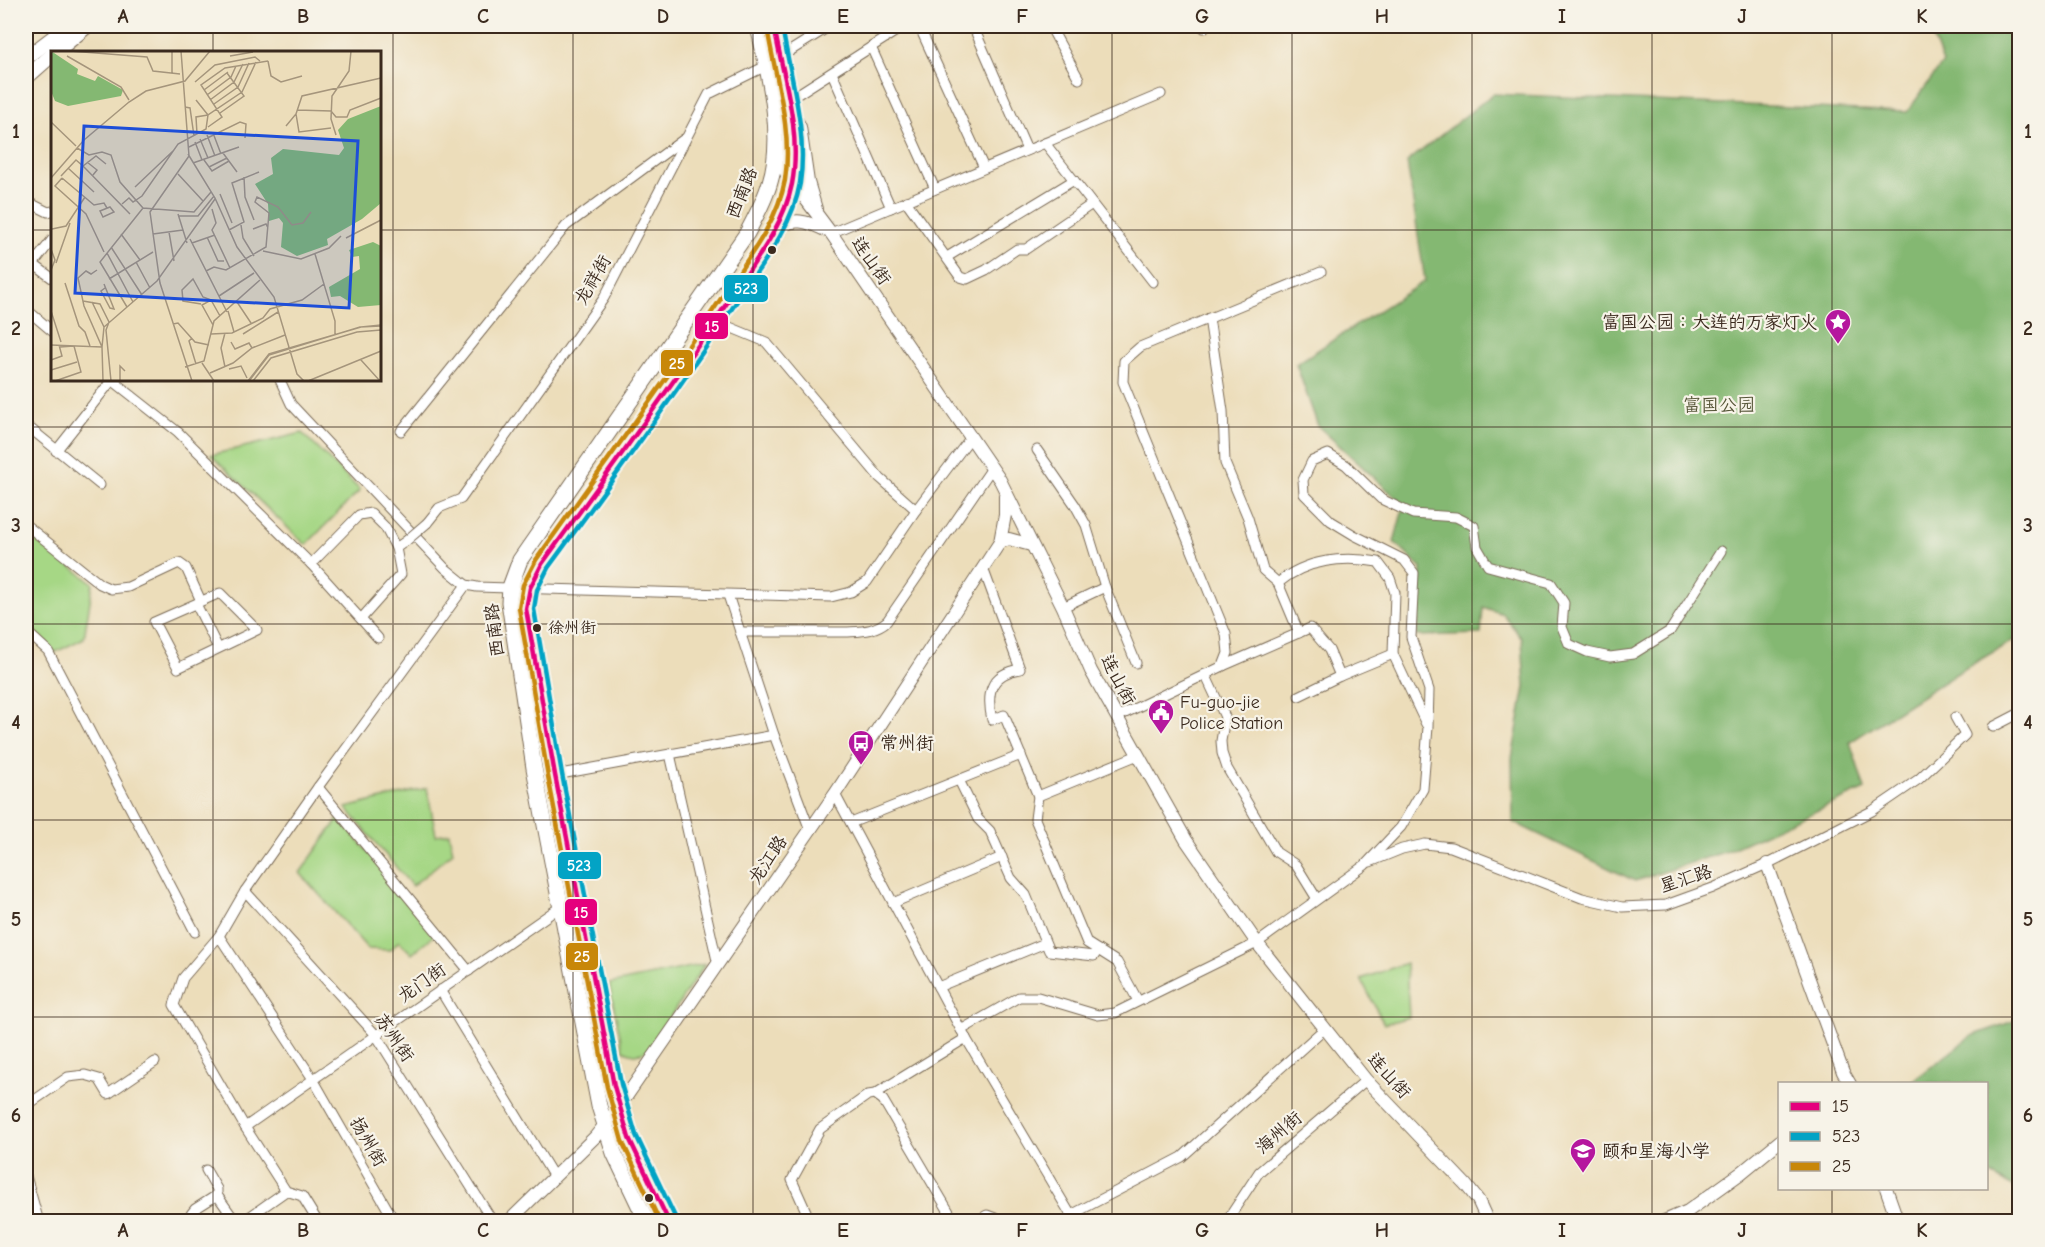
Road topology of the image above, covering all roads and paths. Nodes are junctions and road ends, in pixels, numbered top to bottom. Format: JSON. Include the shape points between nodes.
{"nodes":[{"id":1,"x":68,"y":26,"type":"edge"},
{"id":2,"x":87,"y":26,"type":"edge"},
{"id":3,"x":758,"y":26,"type":"edge"},
{"id":4,"x":774,"y":26,"type":"edge"},
{"id":5,"x":904,"y":26,"type":"edge"},
{"id":6,"x":920,"y":26,"type":"edge"},
{"id":7,"x":974,"y":26,"type":"edge"},
{"id":8,"x":1050,"y":26,"type":"edge"},
{"id":9,"x":825,"y":27,"type":"edge"},
{"id":10,"x":871,"y":47,"type":"junction"},
{"id":11,"x":58,"y":51,"type":"edge"},
{"id":12,"x":51,"y":57,"type":"edge"},
{"id":13,"x":26,"y":58,"type":"edge"},
{"id":14,"x":773,"y":62,"type":"junction"},
{"id":15,"x":832,"y":74,"type":"junction"},
{"id":16,"x":26,"y":78,"type":"edge"},
{"id":17,"x":1079,"y":79,"type":"dead end"},
{"id":18,"x":1161,"y":94,"type":"dead end"},
{"id":19,"x":787,"y":100,"type":"junction"},
{"id":20,"x":773,"y":108,"type":"junction"},
{"id":21,"x":686,"y":137,"type":"junction"},
{"id":22,"x":1045,"y":143,"type":"junction"},
{"id":23,"x":1027,"y":150,"type":"junction"},
{"id":24,"x":984,"y":168,"type":"junction"},
{"id":25,"x":1074,"y":180,"type":"junction"},
{"id":26,"x":792,"y":182,"type":"junction"},
{"id":27,"x":935,"y":189,"type":"junction"},
{"id":28,"x":26,"y":201,"type":"edge"},
{"id":29,"x":906,"y":201,"type":"junction"},
{"id":30,"x":1092,"y":204,"type":"junction"},
{"id":31,"x":891,"y":208,"type":"junction"},
{"id":32,"x":51,"y":211,"type":"edge"},
{"id":33,"x":818,"y":216,"type":"junction"},
{"id":34,"x":775,"y":230,"type":"junction"},
{"id":35,"x":831,"y":234,"type":"junction"},
{"id":36,"x":51,"y":241,"type":"edge"},
{"id":37,"x":946,"y":257,"type":"junction"},
{"id":38,"x":33,"y":264,"type":"junction"},
{"id":39,"x":1322,"y":272,"type":"dead end"},
{"id":40,"x":26,"y":273,"type":"edge"},
{"id":41,"x":51,"y":277,"type":"edge"},
{"id":42,"x":1153,"y":282,"type":"dead end"},
{"id":43,"x":26,"y":309,"type":"edge"},
{"id":44,"x":1209,"y":318,"type":"junction"},
{"id":45,"x":715,"y":321,"type":"junction"},
{"id":46,"x":51,"y":330,"type":"edge"},
{"id":47,"x":111,"y":381,"type":"edge"},
{"id":48,"x":113,"y":381,"type":"edge"},
{"id":49,"x":280,"y":381,"type":"edge"},
{"id":50,"x":26,"y":425,"type":"edge"},
{"id":51,"x":401,"y":431,"type":"dead end"},
{"id":52,"x":971,"y":437,"type":"junction"},
{"id":53,"x":1037,"y":450,"type":"dead end"},
{"id":54,"x":56,"y":451,"type":"junction"},
{"id":55,"x":992,"y":468,"type":"junction"},
{"id":56,"x":100,"y":485,"type":"dead end"},
{"id":57,"x":1004,"y":488,"type":"junction"},
{"id":58,"x":916,"y":510,"type":"junction"},
{"id":59,"x":28,"y":531,"type":"edge"},
{"id":60,"x":1000,"y":542,"type":"junction"},
{"id":61,"x":1031,"y":545,"type":"junction"},
{"id":62,"x":396,"y":548,"type":"junction"},
{"id":63,"x":1721,"y":551,"type":"dead end"},
{"id":64,"x":311,"y":564,"type":"junction"},
{"id":65,"x":983,"y":568,"type":"junction"},
{"id":66,"x":1278,"y":583,"type":"junction"},
{"id":67,"x":466,"y":585,"type":"junction"},
{"id":68,"x":510,"y":587,"type":"junction"},
{"id":69,"x":1105,"y":587,"type":"junction"},
{"id":70,"x":530,"y":588,"type":"junction"},
{"id":71,"x":728,"y":595,"type":"junction"},
{"id":72,"x":198,"y":602,"type":"junction"},
{"id":73,"x":1063,"y":607,"type":"junction"},
{"id":74,"x":361,"y":619,"type":"junction"},
{"id":75,"x":26,"y":631,"type":"edge"},
{"id":76,"x":740,"y":632,"type":"junction"},
{"id":77,"x":1299,"y":633,"type":"junction"},
{"id":78,"x":378,"y":638,"type":"dead end"},
{"id":79,"x":218,"y":648,"type":"junction"},
{"id":80,"x":1393,"y":654,"type":"junction"},
{"id":81,"x":1136,"y":663,"type":"dead end"},
{"id":82,"x":1222,"y":666,"type":"junction"},
{"id":83,"x":1205,"y":674,"type":"junction"},
{"id":84,"x":1340,"y":676,"type":"junction"},
{"id":85,"x":1299,"y":696,"type":"dead end"},
{"id":86,"x":2019,"y":712,"type":"edge"},
{"id":87,"x":1117,"y":717,"type":"junction"},
{"id":88,"x":1955,"y":717,"type":"dead end"},
{"id":89,"x":1428,"y":727,"type":"junction"},
{"id":90,"x":1993,"y":727,"type":"dead end"},
{"id":91,"x":774,"y":735,"type":"junction"},
{"id":92,"x":670,"y":754,"type":"junction"},
{"id":93,"x":1138,"y":754,"type":"junction"},
{"id":94,"x":1021,"y":755,"type":"junction"},
{"id":95,"x":555,"y":775,"type":"junction"},
{"id":96,"x":536,"y":779,"type":"junction"},
{"id":97,"x":959,"y":780,"type":"junction"},
{"id":98,"x":318,"y":787,"type":"junction"},
{"id":99,"x":835,"y":794,"type":"junction"},
{"id":100,"x":1038,"y":796,"type":"junction"},
{"id":101,"x":851,"y":824,"type":"junction"},
{"id":102,"x":810,"y":830,"type":"junction"},
{"id":103,"x":1002,"y":857,"type":"junction"},
{"id":104,"x":1767,"y":864,"type":"junction"},
{"id":105,"x":1365,"y":865,"type":"junction"},
{"id":106,"x":245,"y":891,"type":"junction"},
{"id":107,"x":579,"y":898,"type":"junction"},
{"id":108,"x":1317,"y":899,"type":"junction"},
{"id":109,"x":893,"y":903,"type":"junction"},
{"id":110,"x":560,"y":904,"type":"junction"},
{"id":111,"x":195,"y":932,"type":"dead end"},
{"id":112,"x":219,"y":936,"type":"junction"},
{"id":113,"x":1045,"y":943,"type":"junction"},
{"id":114,"x":1257,"y":943,"type":"junction"},
{"id":115,"x":1098,"y":950,"type":"junction"},
{"id":116,"x":718,"y":965,"type":"junction"},
{"id":117,"x":469,"y":970,"type":"junction"},
{"id":118,"x":938,"y":987,"type":"junction"},
{"id":119,"x":440,"y":990,"type":"junction"},
{"id":120,"x":1138,"y":1001,"type":"junction"},
{"id":121,"x":1325,"y":1028,"type":"junction"},
{"id":122,"x":964,"y":1034,"type":"junction"},
{"id":123,"x":376,"y":1035,"type":"junction"},
{"id":124,"x":155,"y":1062,"type":"dead end"},
{"id":125,"x":313,"y":1079,"type":"junction"},
{"id":126,"x":1366,"y":1080,"type":"junction"},
{"id":127,"x":1849,"y":1082,"type":"edge"},
{"id":128,"x":875,"y":1094,"type":"junction"},
{"id":129,"x":26,"y":1106,"type":"edge"},
{"id":130,"x":620,"y":1107,"type":"junction"},
{"id":131,"x":245,"y":1127,"type":"junction"},
{"id":132,"x":605,"y":1127,"type":"junction"},
{"id":133,"x":1778,"y":1142,"type":"edge"},
{"id":134,"x":207,"y":1170,"type":"dead end"},
{"id":135,"x":26,"y":1176,"type":"edge"},
{"id":136,"x":554,"y":1177,"type":"junction"},
{"id":137,"x":1888,"y":1190,"type":"edge"},
{"id":138,"x":286,"y":1191,"type":"junction"},
{"id":139,"x":217,"y":1195,"type":"junction"},
{"id":140,"x":1073,"y":1218,"type":"edge"},
{"id":141,"x":39,"y":1221,"type":"edge"},
{"id":142,"x":194,"y":1221,"type":"edge"},
{"id":143,"x":236,"y":1221,"type":"edge"},
{"id":144,"x":242,"y":1221,"type":"edge"},
{"id":145,"x":318,"y":1221,"type":"edge"},
{"id":146,"x":395,"y":1221,"type":"edge"},
{"id":147,"x":493,"y":1221,"type":"edge"},
{"id":148,"x":508,"y":1221,"type":"edge"},
{"id":149,"x":647,"y":1221,"type":"edge"},
{"id":150,"x":669,"y":1221,"type":"edge"},
{"id":151,"x":809,"y":1221,"type":"edge"},
{"id":152,"x":955,"y":1221,"type":"edge"},
{"id":153,"x":975,"y":1221,"type":"edge"},
{"id":154,"x":997,"y":1221,"type":"edge"},
{"id":155,"x":1226,"y":1221,"type":"edge"},
{"id":156,"x":1488,"y":1221,"type":"edge"},
{"id":157,"x":1662,"y":1221,"type":"edge"},
{"id":158,"x":1898,"y":1221,"type":"edge"}],
"edges":[{"from":1,"to":13,"type":"main road"},
{"from":2,"to":11,"type":"main road"},
{"from":3,"to":14,"type":"main road","name":"西南路"},
{"from":4,"to":14,"type":"main road","name":"西南路"},
{"from":5,"to":10,"type":"street"},
{"from":6,"to":24,"type":"street"},
{"from":7,"to":23,"type":"street"},
{"from":8,"to":17,"type":"street"},
{"from":9,"to":14,"type":"street","name":"龙祥街"},
{"from":10,"to":15,"type":"street"},
{"from":10,"to":27,"type":"street"},
{"from":12,"to":16,"type":"main road"},
{"from":14,"to":19,"type":"main road","name":"西南路"},
{"from":14,"to":20,"type":"main road","name":"西南路"},
{"from":14,"to":21,"type":"street","name":"龙祥街","via":[[709,94]]},
{"from":15,"to":19,"type":"street"},
{"from":15,"to":31,"type":"street"},
{"from":18,"to":22,"type":"street"},
{"from":19,"to":26,"type":"main road","name":"西南路","via":[[794,150]]},
{"from":19,"to":33,"type":"street","via":[[800,127],[808,182]]},
{"from":20,"to":26,"type":"street","via":[[782,121],[784,165]]},
{"from":20,"to":68,"type":"main road","name":"西南路","via":[[771,180],[747,233],[520,560]]},
{"from":21,"to":51,"type":"street","via":[[566,226]]},
{"from":21,"to":62,"type":"street","name":"龙祥街","bridge":true,"via":[[604,298],[461,499],[440,508]]},
{"from":22,"to":23,"type":"street"},
{"from":22,"to":25,"type":"street"},
{"from":23,"to":24,"type":"street"},
{"from":24,"to":27,"type":"street"},
{"from":25,"to":30,"type":"street"},
{"from":25,"to":37,"type":"street"},
{"from":26,"to":33,"type":"street","name":"连山街"},
{"from":26,"to":34,"type":"main road","name":"西南路"},
{"from":27,"to":29,"type":"street"},
{"from":28,"to":32,"type":"street"},
{"from":29,"to":31,"type":"street"},
{"from":29,"to":37,"type":"street"},
{"from":30,"to":37,"type":"street","via":[[1026,249],[1017,249],[967,279],[960,277]]},
{"from":30,"to":42,"type":"street"},
{"from":31,"to":35,"type":"street"},
{"from":33,"to":35,"type":"street","name":"连山街"},
{"from":34,"to":35,"type":"street","via":[[784,223],[800,221]]},
{"from":34,"to":45,"type":"main road","name":"西南路"},
{"from":35,"to":52,"type":"street","name":"连山街"},
{"from":36,"to":38,"type":"street"},
{"from":38,"to":40,"type":"street"},
{"from":38,"to":41,"type":"street"},
{"from":39,"to":44,"type":"street"},
{"from":43,"to":46,"type":"street"},
{"from":44,"to":66,"type":"street","via":[[1223,411],[1226,463],[1263,570]]},
{"from":44,"to":82,"type":"street","via":[[1140,347],[1124,361],[1123,382],[1226,634],[1228,653]]},
{"from":45,"to":58,"type":"street","via":[[766,342],[880,478]]},
{"from":45,"to":70,"type":"main road","name":"西南路","via":[[542,564]]},
{"from":47,"to":54,"type":"street"},
{"from":48,"to":64,"type":"street","via":[[178,432]]},
{"from":49,"to":67,"type":"street","via":[[291,404],[445,568]]},
{"from":50,"to":54,"type":"street"},
{"from":52,"to":55,"type":"street","name":"连山街"},
{"from":52,"to":58,"type":"street"},
{"from":53,"to":69,"type":"street","via":[[1086,525]]},
{"from":54,"to":56,"type":"street"},
{"from":55,"to":57,"type":"street","name":"连山街"},
{"from":55,"to":76,"type":"street","via":[[880,627],[849,632]]},
{"from":57,"to":60,"type":"street","name":"龙江路"},
{"from":57,"to":61,"type":"street","name":"连山街"},
{"from":58,"to":71,"type":"street","via":[[867,582],[851,592],[831,597]]},
{"from":59,"to":72,"type":"street","via":[[111,589],[128,587],[179,563],[186,568]]},
{"from":60,"to":61,"type":"street","via":[[1009,539]]},
{"from":60,"to":65,"type":"street","name":"龙江路"},
{"from":61,"to":73,"type":"street","name":"连山街"},
{"from":62,"to":64,"type":"street","via":[[385,527],[371,513],[359,515]]},
{"from":62,"to":74,"type":"street","via":[[401,574]]},
{"from":63,"to":89,"type":"street","via":[[1670,631],[1633,654],[1610,657],[1587,652],[1569,644],[1562,627],[1564,603],[1551,583],[1488,566],[1477,546],[1474,526],[1456,517],[1413,514],[1381,499],[1346,465],[1328,454],[1312,461],[1303,480],[1304,494],[1332,521],[1404,560],[1414,573],[1411,637],[1429,690]]},
{"from":64,"to":74,"type":"street"},
{"from":65,"to":94,"type":"street","via":[[1020,669],[1000,675],[989,706],[992,720],[1004,715]]},
{"from":65,"to":99,"type":"street","name":"龙江路"},
{"from":66,"to":77,"type":"street"},
{"from":66,"to":80,"type":"street","via":[[1289,573],[1315,563],[1357,559],[1378,562],[1395,593]]},
{"from":67,"to":68,"type":"street"},
{"from":67,"to":98,"type":"street"},
{"from":68,"to":70,"type":"street"},
{"from":68,"to":96,"type":"main road","name":"西南路","via":[[509,602]]},
{"from":69,"to":73,"type":"street"},
{"from":69,"to":81,"type":"street"},
{"from":70,"to":71,"type":"street"},
{"from":70,"to":95,"type":"main road","via":[[526,609]]},
{"from":71,"to":76,"type":"street"},
{"from":72,"to":79,"type":"street"},
{"from":72,"to":79,"type":"street","via":[[220,592],[257,630]]},
{"from":72,"to":79,"type":"street","via":[[154,622],[178,668]]},
{"from":73,"to":87,"type":"street","name":"连山街","via":[[1091,671]]},
{"from":74,"to":78,"type":"street"},
{"from":75,"to":111,"type":"street","via":[[48,651]]},
{"from":76,"to":91,"type":"street"},
{"from":77,"to":82,"type":"street"},
{"from":77,"to":84,"type":"street","via":[[1310,628],[1329,650]]},
{"from":80,"to":84,"type":"street"},
{"from":80,"to":89,"type":"street"},
{"from":82,"to":83,"type":"street"},
{"from":83,"to":87,"type":"street"},
{"from":83,"to":108,"type":"street","via":[[1225,717],[1221,741],[1227,768],[1276,852],[1296,865]]},
{"from":84,"to":85,"type":"street"},
{"from":86,"to":90,"type":"street"},
{"from":87,"to":93,"type":"street","name":"连山街"},
{"from":88,"to":104,"type":"street","name":"星汇路","via":[[1965,735],[1919,779],[1872,812]]},
{"from":89,"to":105,"type":"street","via":[[1423,789],[1401,827]]},
{"from":91,"to":92,"type":"street"},
{"from":91,"to":102,"type":"street"},
{"from":92,"to":95,"type":"street"},
{"from":92,"to":116,"type":"street"},
{"from":93,"to":100,"type":"street"},
{"from":93,"to":114,"type":"street","name":"连山街","via":[[1186,840]]},
{"from":94,"to":97,"type":"street"},
{"from":94,"to":100,"type":"street"},
{"from":95,"to":96,"type":"main road"},
{"from":95,"to":107,"type":"main road"},
{"from":96,"to":110,"type":"main road","name":"西南路"},
{"from":97,"to":101,"type":"street"},
{"from":97,"to":103,"type":"street"},
{"from":98,"to":106,"type":"street"},
{"from":98,"to":117,"type":"street"},
{"from":99,"to":101,"type":"street"},
{"from":99,"to":102,"type":"street","name":"龙江路"},
{"from":100,"to":115,"type":"street","via":[[1035,819],[1087,943]]},
{"from":101,"to":109,"type":"street"},
{"from":102,"to":116,"type":"street","name":"龙江路"},
{"from":103,"to":109,"type":"street"},
{"from":103,"to":113,"type":"street","via":[[1011,878],[1026,895]]},
{"from":104,"to":105,"type":"street","name":"星汇路","via":[[1666,905],[1622,907],[1582,898],[1451,846],[1425,844],[1402,849]]},
{"from":104,"to":127,"type":"street"},
{"from":105,"to":108,"type":"street"},
{"from":106,"to":112,"type":"street"},
{"from":106,"to":123,"type":"street","name":"苏州街"},
{"from":107,"to":110,"type":"main road"},
{"from":107,"to":130,"type":"main road"},
{"from":108,"to":114,"type":"street"},
{"from":109,"to":118,"type":"street"},
{"from":110,"to":117,"type":"street","name":"龙门街"},
{"from":110,"to":132,"type":"main road","name":"西南路"},
{"from":112,"to":125,"type":"street","name":"扬州街"},
{"from":112,"to":131,"type":"street","via":[[183,978],[174,1005]]},
{"from":113,"to":115,"type":"street","via":[[1049,951],[1094,956]]},
{"from":113,"to":118,"type":"street"},
{"from":114,"to":120,"type":"street"},
{"from":114,"to":121,"type":"street","name":"连山街"},
{"from":115,"to":120,"type":"street","via":[[1117,962]]},
{"from":116,"to":130,"type":"street","name":"龙江路"},
{"from":117,"to":119,"type":"street","name":"龙门街"},
{"from":118,"to":122,"type":"street"},
{"from":119,"to":123,"type":"street","name":"龙门街"},
{"from":119,"to":136,"type":"street"},
{"from":120,"to":122,"type":"street","via":[[1115,1013],[1098,1015],[1038,997],[1019,997]]},
{"from":121,"to":126,"type":"street","name":"连山街"},
{"from":121,"to":140,"type":"street","via":[[1182,1157]]},
{"from":122,"to":128,"type":"street"},
{"from":122,"to":140,"type":"street"},
{"from":123,"to":125,"type":"street","name":"龙门街"},
{"from":123,"to":147,"type":"street","name":"苏州街"},
{"from":124,"to":129,"type":"street","via":[[108,1094],[99,1079],[85,1075],[68,1077]]},
{"from":125,"to":131,"type":"street","name":"龙门街"},
{"from":125,"to":146,"type":"street","name":"扬州街"},
{"from":126,"to":155,"type":"street","name":"海州街","via":[[1259,1172]]},
{"from":126,"to":156,"type":"street","name":"连山街","via":[[1466,1185]]},
{"from":128,"to":151,"type":"street","via":[[820,1128],[796,1171],[792,1180]]},
{"from":128,"to":152,"type":"street","via":[[883,1100]]},
{"from":130,"to":132,"type":"street","name":"龙江路"},
{"from":130,"to":150,"type":"main road","via":[[632,1145]]},
{"from":131,"to":138,"type":"street"},
{"from":132,"to":136,"type":"street","name":"龙江路"},
{"from":132,"to":149,"type":"main road","name":"西南路"},
{"from":133,"to":157,"type":"street","via":[[1688,1211]]},
{"from":134,"to":139,"type":"street"},
{"from":135,"to":141,"type":"street"},
{"from":136,"to":148,"type":"street","name":"龙江路"},
{"from":137,"to":158,"type":"street"},
{"from":138,"to":144,"type":"street"},
{"from":138,"to":145,"type":"street","via":[[302,1196]]},
{"from":139,"to":142,"type":"street","via":[[195,1209],[191,1214]]},
{"from":139,"to":143,"type":"street"},
{"from":153,"to":154,"type":"street","via":[[987,1215]]}]}
